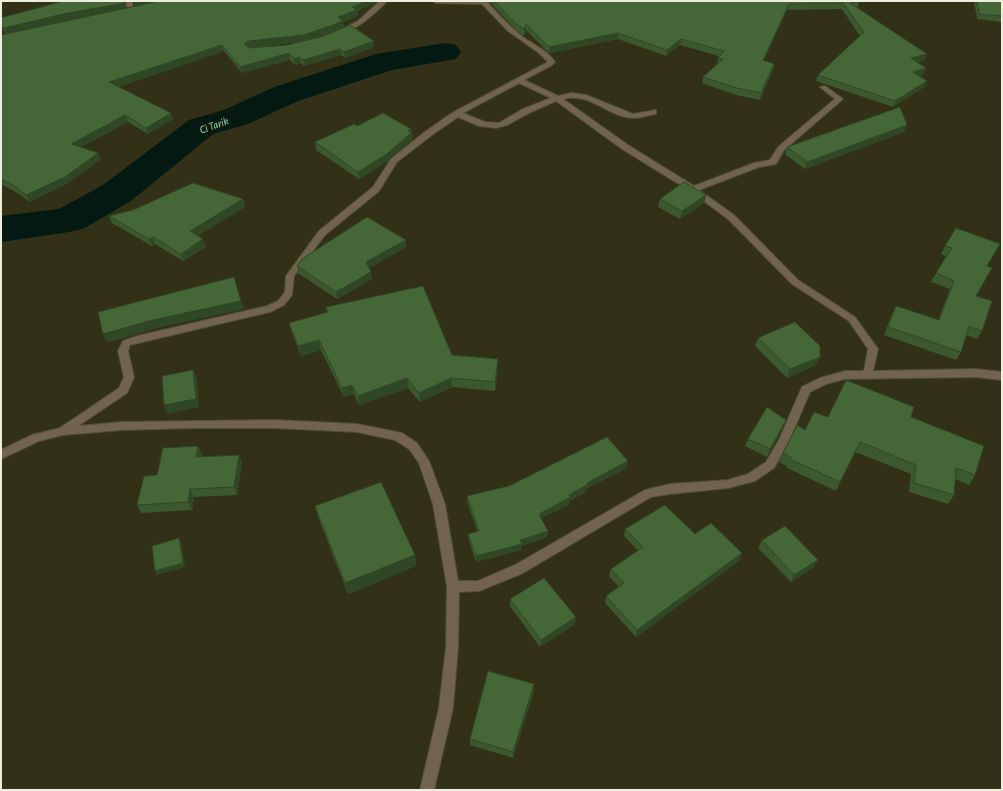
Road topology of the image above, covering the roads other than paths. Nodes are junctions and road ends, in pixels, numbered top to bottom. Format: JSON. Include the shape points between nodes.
{"nodes":[{"id":1,"x":129,"y":1,"type":"edge"},
{"id":2,"x":384,"y":1,"type":"edge"},
{"id":3,"x":436,"y":1,"type":"edge"},
{"id":4,"x":487,"y":2,"type":"edge"},
{"id":5,"x":138,"y":10,"type":"edge"},
{"id":6,"x":131,"y":11,"type":"junction"},
{"id":7,"x":124,"y":12,"type":"edge"},
{"id":8,"x":332,"y":36,"type":"edge"},
{"id":9,"x":518,"y":80,"type":"junction"},
{"id":10,"x":822,"y":87,"type":"edge"},
{"id":11,"x":557,"y":98,"type":"junction"},
{"id":12,"x":653,"y":112,"type":"dead end"},
{"id":13,"x":459,"y":114,"type":"junction"},
{"id":14,"x":693,"y":189,"type":"junction"},
{"id":15,"x":868,"y":374,"type":"junction"},
{"id":16,"x":1002,"y":376,"type":"edge"},
{"id":17,"x":63,"y":431,"type":"junction"},
{"id":18,"x":1,"y":455,"type":"edge"},
{"id":19,"x":454,"y":587,"type":"junction"},
{"id":20,"x":427,"y":790,"type":"edge"}],
"edges":[{"from":1,"to":6,"type":"street"},
{"from":2,"to":8,"type":"street","via":[[354,26]]},
{"from":3,"to":4,"type":"street"},
{"from":4,"to":9,"type":"street","via":[[503,25],[550,59]]},
{"from":5,"to":6,"type":"street"},
{"from":6,"to":7,"type":"street"},
{"from":9,"to":11,"type":"street"},
{"from":9,"to":13,"type":"street"},
{"from":10,"to":14,"type":"street","via":[[839,99],[781,149],[773,162],[757,165]]},
{"from":11,"to":12,"type":"street","via":[[574,95],[588,98],[634,116]]},
{"from":11,"to":13,"type":"street","via":[[496,126],[476,122]]},
{"from":11,"to":14,"type":"street","via":[[625,147]]},
{"from":13,"to":17,"type":"street","via":[[440,125],[394,162],[376,189],[322,233],[290,276],[289,293],[281,303],[270,309],[126,343],[123,351],[130,376],[123,390]]},
{"from":14,"to":15,"type":"street","via":[[731,217],[795,282],[852,320],[872,348]]},
{"from":15,"to":16,"type":"street","via":[[976,373]]},
{"from":15,"to":19,"type":"street","via":[[846,375],[823,381],[806,390],[784,442],[770,464],[751,478],[728,484],[649,493],[519,569],[479,586]]},
{"from":17,"to":18,"type":"street","via":[[36,438]]},
{"from":17,"to":19,"type":"street","via":[[122,426],[275,424],[357,428],[398,436],[413,446],[424,461],[439,504]]},
{"from":19,"to":20,"type":"street","via":[[446,708]]}]}
